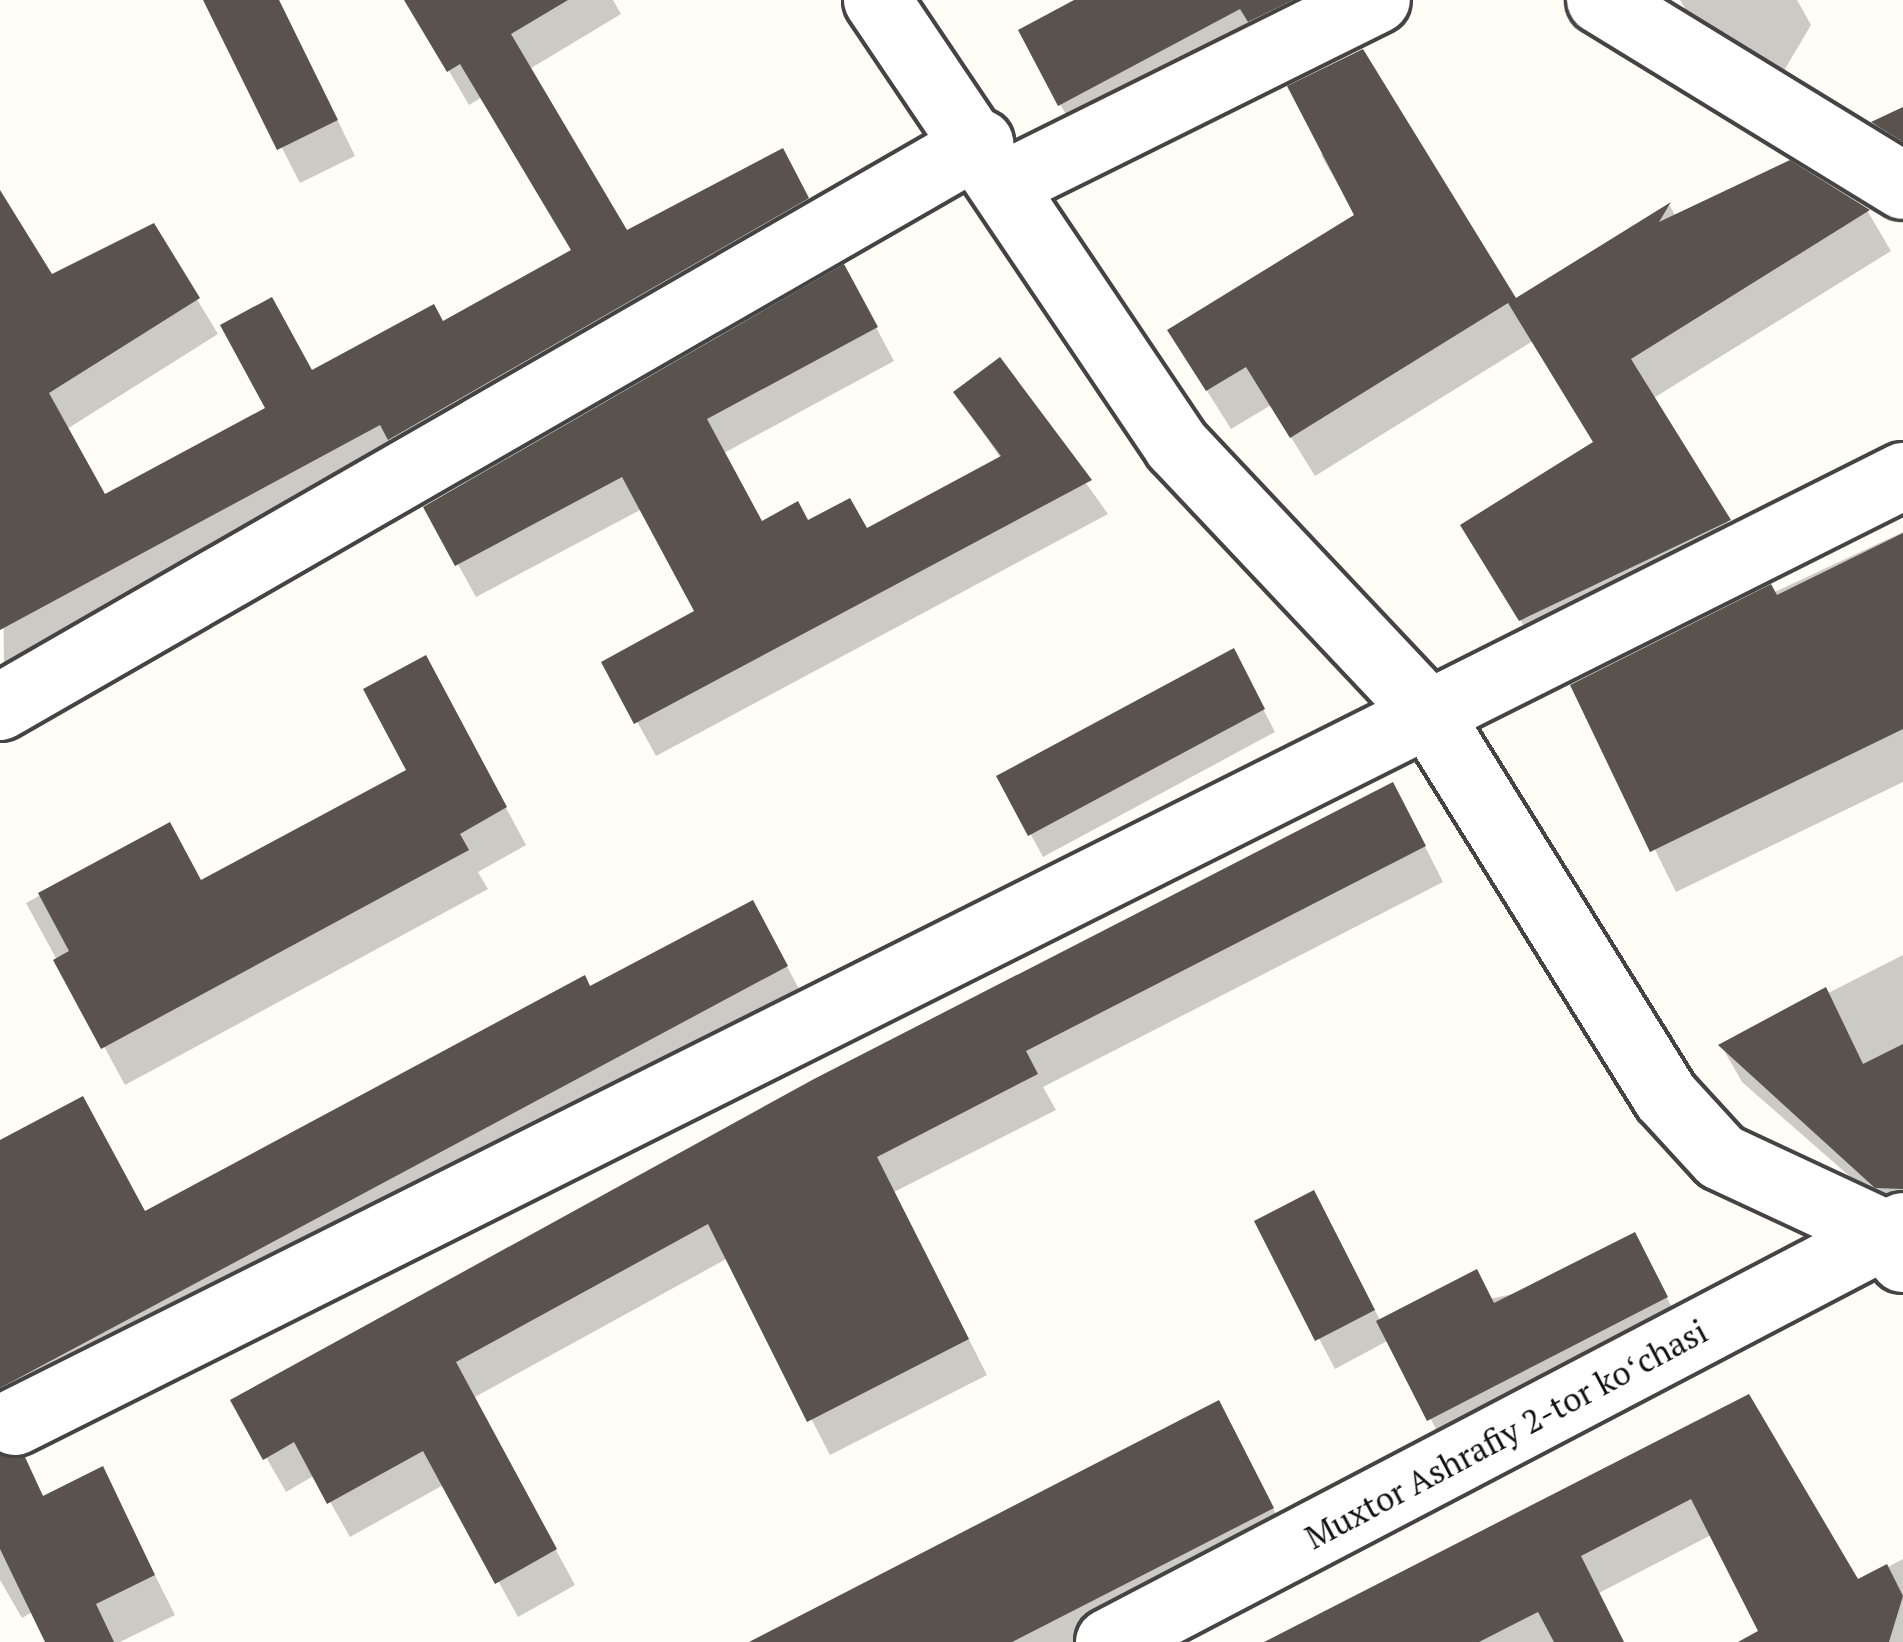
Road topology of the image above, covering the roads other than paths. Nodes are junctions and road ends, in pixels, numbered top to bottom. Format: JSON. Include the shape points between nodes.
{"nodes":[{"id":1,"x":877,"y":0,"type":"edge"},
{"id":2,"x":1376,"y":0,"type":"edge"},
{"id":3,"x":1600,"y":0,"type":"edge"},
{"id":4,"x":993,"y":164,"type":"junction"},
{"id":5,"x":1903,"y":186,"type":"edge"},
{"id":6,"x":1903,"y":476,"type":"edge"},
{"id":7,"x":0,"y":706,"type":"edge"},
{"id":8,"x":1426,"y":710,"type":"junction"},
{"id":9,"x":1897,"y":1240,"type":"edge"},
{"id":10,"x":15,"y":1421,"type":"dead end"},
{"id":11,"x":1109,"y":1642,"type":"edge"}],
"edges":[{"from":1,"to":4,"type":"street"},
{"from":2,"to":4,"type":"street"},
{"from":3,"to":5,"type":"street"},
{"from":4,"to":7,"type":"street"},
{"from":4,"to":8,"type":"street","via":[[1177,446]]},
{"from":6,"to":8,"type":"street"},
{"from":8,"to":9,"type":"street","via":[[1666,1097],[1721,1156]]},
{"from":8,"to":10,"type":"street"},
{"from":9,"to":11,"type":"street","name":"Muxtor Ashrafiy 2-tor koʻchasi"}]}
